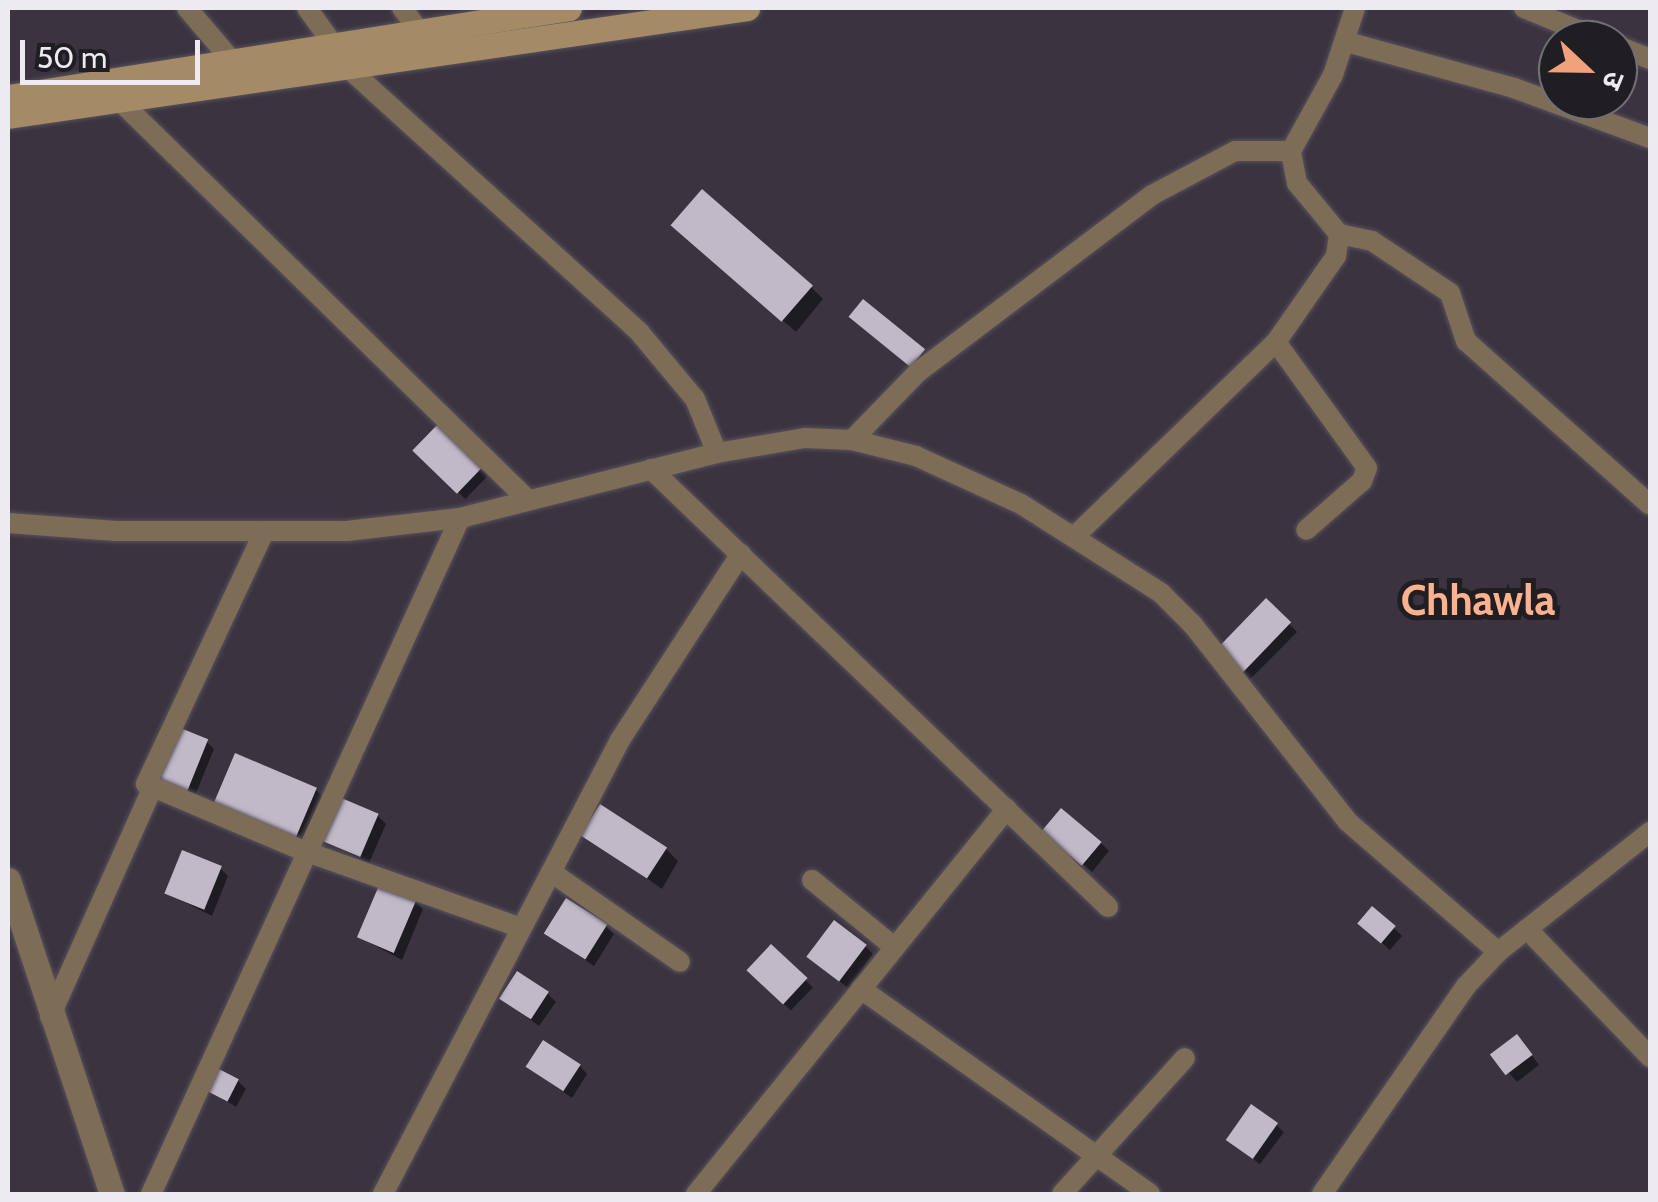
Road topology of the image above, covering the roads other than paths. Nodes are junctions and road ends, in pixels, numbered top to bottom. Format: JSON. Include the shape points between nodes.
{"nodes":[{"id":1,"x":187,"y":8,"type":"edge"},
{"id":2,"x":307,"y":8,"type":"edge"},
{"id":3,"x":402,"y":8,"type":"edge"},
{"id":4,"x":569,"y":8,"type":"edge"},
{"id":5,"x":747,"y":8,"type":"edge"},
{"id":6,"x":1355,"y":8,"type":"edge"},
{"id":7,"x":1524,"y":8,"type":"edge"},
{"id":8,"x":1553,"y":20,"type":"edge"},
{"id":9,"x":420,"y":33,"type":"junction"},
{"id":10,"x":1346,"y":42,"type":"junction"},
{"id":11,"x":341,"y":56,"type":"junction"},
{"id":12,"x":233,"y":62,"type":"junction"},
{"id":13,"x":1538,"y":92,"type":"edge"},
{"id":14,"x":8,"y":97,"type":"edge"},
{"id":15,"x":118,"y":99,"type":"junction"},
{"id":16,"x":8,"y":116,"type":"edge"},
{"id":17,"x":1619,"y":120,"type":"edge"},
{"id":18,"x":1650,"y":138,"type":"edge"},
{"id":19,"x":1291,"y":151,"type":"junction"},
{"id":20,"x":1339,"y":234,"type":"junction"},
{"id":21,"x":1276,"y":342,"type":"junction"},
{"id":22,"x":852,"y":440,"type":"junction"},
{"id":23,"x":717,"y":454,"type":"junction"},
{"id":24,"x":651,"y":469,"type":"junction"},
{"id":25,"x":528,"y":500,"type":"junction"},
{"id":26,"x":1650,"y":505,"type":"edge"},
{"id":27,"x":460,"y":518,"type":"junction"},
{"id":28,"x":8,"y":523,"type":"edge"},
{"id":29,"x":1306,"y":530,"type":"dead end"},
{"id":30,"x":262,"y":534,"type":"junction"},
{"id":31,"x":1076,"y":534,"type":"junction"},
{"id":32,"x":742,"y":554,"type":"junction"},
{"id":33,"x":152,"y":789,"type":"junction"},
{"id":34,"x":1007,"y":809,"type":"junction"},
{"id":35,"x":1650,"y":832,"type":"edge"},
{"id":36,"x":304,"y":851,"type":"junction"},
{"id":37,"x":551,"y":872,"type":"junction"},
{"id":38,"x":8,"y":880,"type":"edge"},
{"id":39,"x":812,"y":880,"type":"dead end"},
{"id":40,"x":1108,"y":907,"type":"dead end"},
{"id":41,"x":521,"y":928,"type":"junction"},
{"id":42,"x":1527,"y":929,"type":"junction"},
{"id":43,"x":894,"y":946,"type":"junction"},
{"id":44,"x":1498,"y":952,"type":"junction"},
{"id":45,"x":680,"y":962,"type":"dead end"},
{"id":46,"x":861,"y":990,"type":"junction"},
{"id":47,"x":50,"y":1017,"type":"junction"},
{"id":48,"x":1650,"y":1057,"type":"edge"},
{"id":49,"x":1185,"y":1058,"type":"dead end"},
{"id":50,"x":1091,"y":1156,"type":"junction"},
{"id":51,"x":112,"y":1194,"type":"edge"},
{"id":52,"x":151,"y":1194,"type":"edge"},
{"id":53,"x":383,"y":1194,"type":"edge"},
{"id":54,"x":696,"y":1194,"type":"edge"},
{"id":55,"x":1062,"y":1194,"type":"edge"},
{"id":56,"x":1150,"y":1194,"type":"edge"},
{"id":57,"x":1322,"y":1194,"type":"edge"}],
"edges":[{"from":1,"to":12,"type":"street"},
{"from":2,"to":11,"type":"street"},
{"from":3,"to":9,"type":"street"},
{"from":4,"to":9,"type":"main road"},
{"from":5,"to":11,"type":"main road"},
{"from":6,"to":10,"type":"street"},
{"from":7,"to":8,"type":"street"},
{"from":9,"to":11,"type":"main road"},
{"from":10,"to":13,"type":"street"},
{"from":10,"to":19,"type":"street"},
{"from":11,"to":12,"type":"main road"},
{"from":11,"to":15,"type":"main road"},
{"from":11,"to":23,"type":"street","via":[[640,332],[695,399]]},
{"from":12,"to":14,"type":"main road"},
{"from":15,"to":16,"type":"main road"},
{"from":15,"to":25,"type":"street"},
{"from":17,"to":18,"type":"street"},
{"from":19,"to":20,"type":"street","via":[[1296,183]]},
{"from":19,"to":22,"type":"street","via":[[1235,151],[1152,195],[1036,289],[931,362]]},
{"from":20,"to":21,"type":"street","via":[[1336,256]]},
{"from":20,"to":26,"type":"street","via":[[1372,241],[1450,293],[1466,340]]},
{"from":21,"to":29,"type":"street","via":[[1367,468],[1362,481]]},
{"from":21,"to":31,"type":"street"},
{"from":22,"to":23,"type":"street","via":[[805,438]]},
{"from":22,"to":31,"type":"street","via":[[968,476]]},
{"from":23,"to":24,"type":"street"},
{"from":24,"to":25,"type":"street"},
{"from":24,"to":32,"type":"street"},
{"from":25,"to":27,"type":"street"},
{"from":27,"to":30,"type":"street"},
{"from":27,"to":36,"type":"street"},
{"from":28,"to":30,"type":"street"},
{"from":30,"to":33,"type":"street","via":[[145,778]]},
{"from":31,"to":44,"type":"street","via":[[1182,614],[1347,822]]},
{"from":32,"to":34,"type":"street"},
{"from":32,"to":37,"type":"street","via":[[650,687]]},
{"from":33,"to":36,"type":"street"},
{"from":33,"to":47,"type":"street"},
{"from":34,"to":40,"type":"street"},
{"from":34,"to":43,"type":"street"},
{"from":35,"to":42,"type":"street"},
{"from":36,"to":41,"type":"street"},
{"from":36,"to":52,"type":"street"},
{"from":37,"to":41,"type":"street"},
{"from":37,"to":45,"type":"street"},
{"from":38,"to":47,"type":"street"},
{"from":39,"to":43,"type":"street"},
{"from":41,"to":53,"type":"street"},
{"from":42,"to":44,"type":"street"},
{"from":42,"to":48,"type":"street"},
{"from":43,"to":46,"type":"street"},
{"from":44,"to":57,"type":"street","via":[[1433,1030]]},
{"from":46,"to":50,"type":"street"},
{"from":46,"to":54,"type":"street"},
{"from":47,"to":51,"type":"street"},
{"from":49,"to":50,"type":"street"},
{"from":50,"to":55,"type":"street"},
{"from":50,"to":56,"type":"street"}]}
